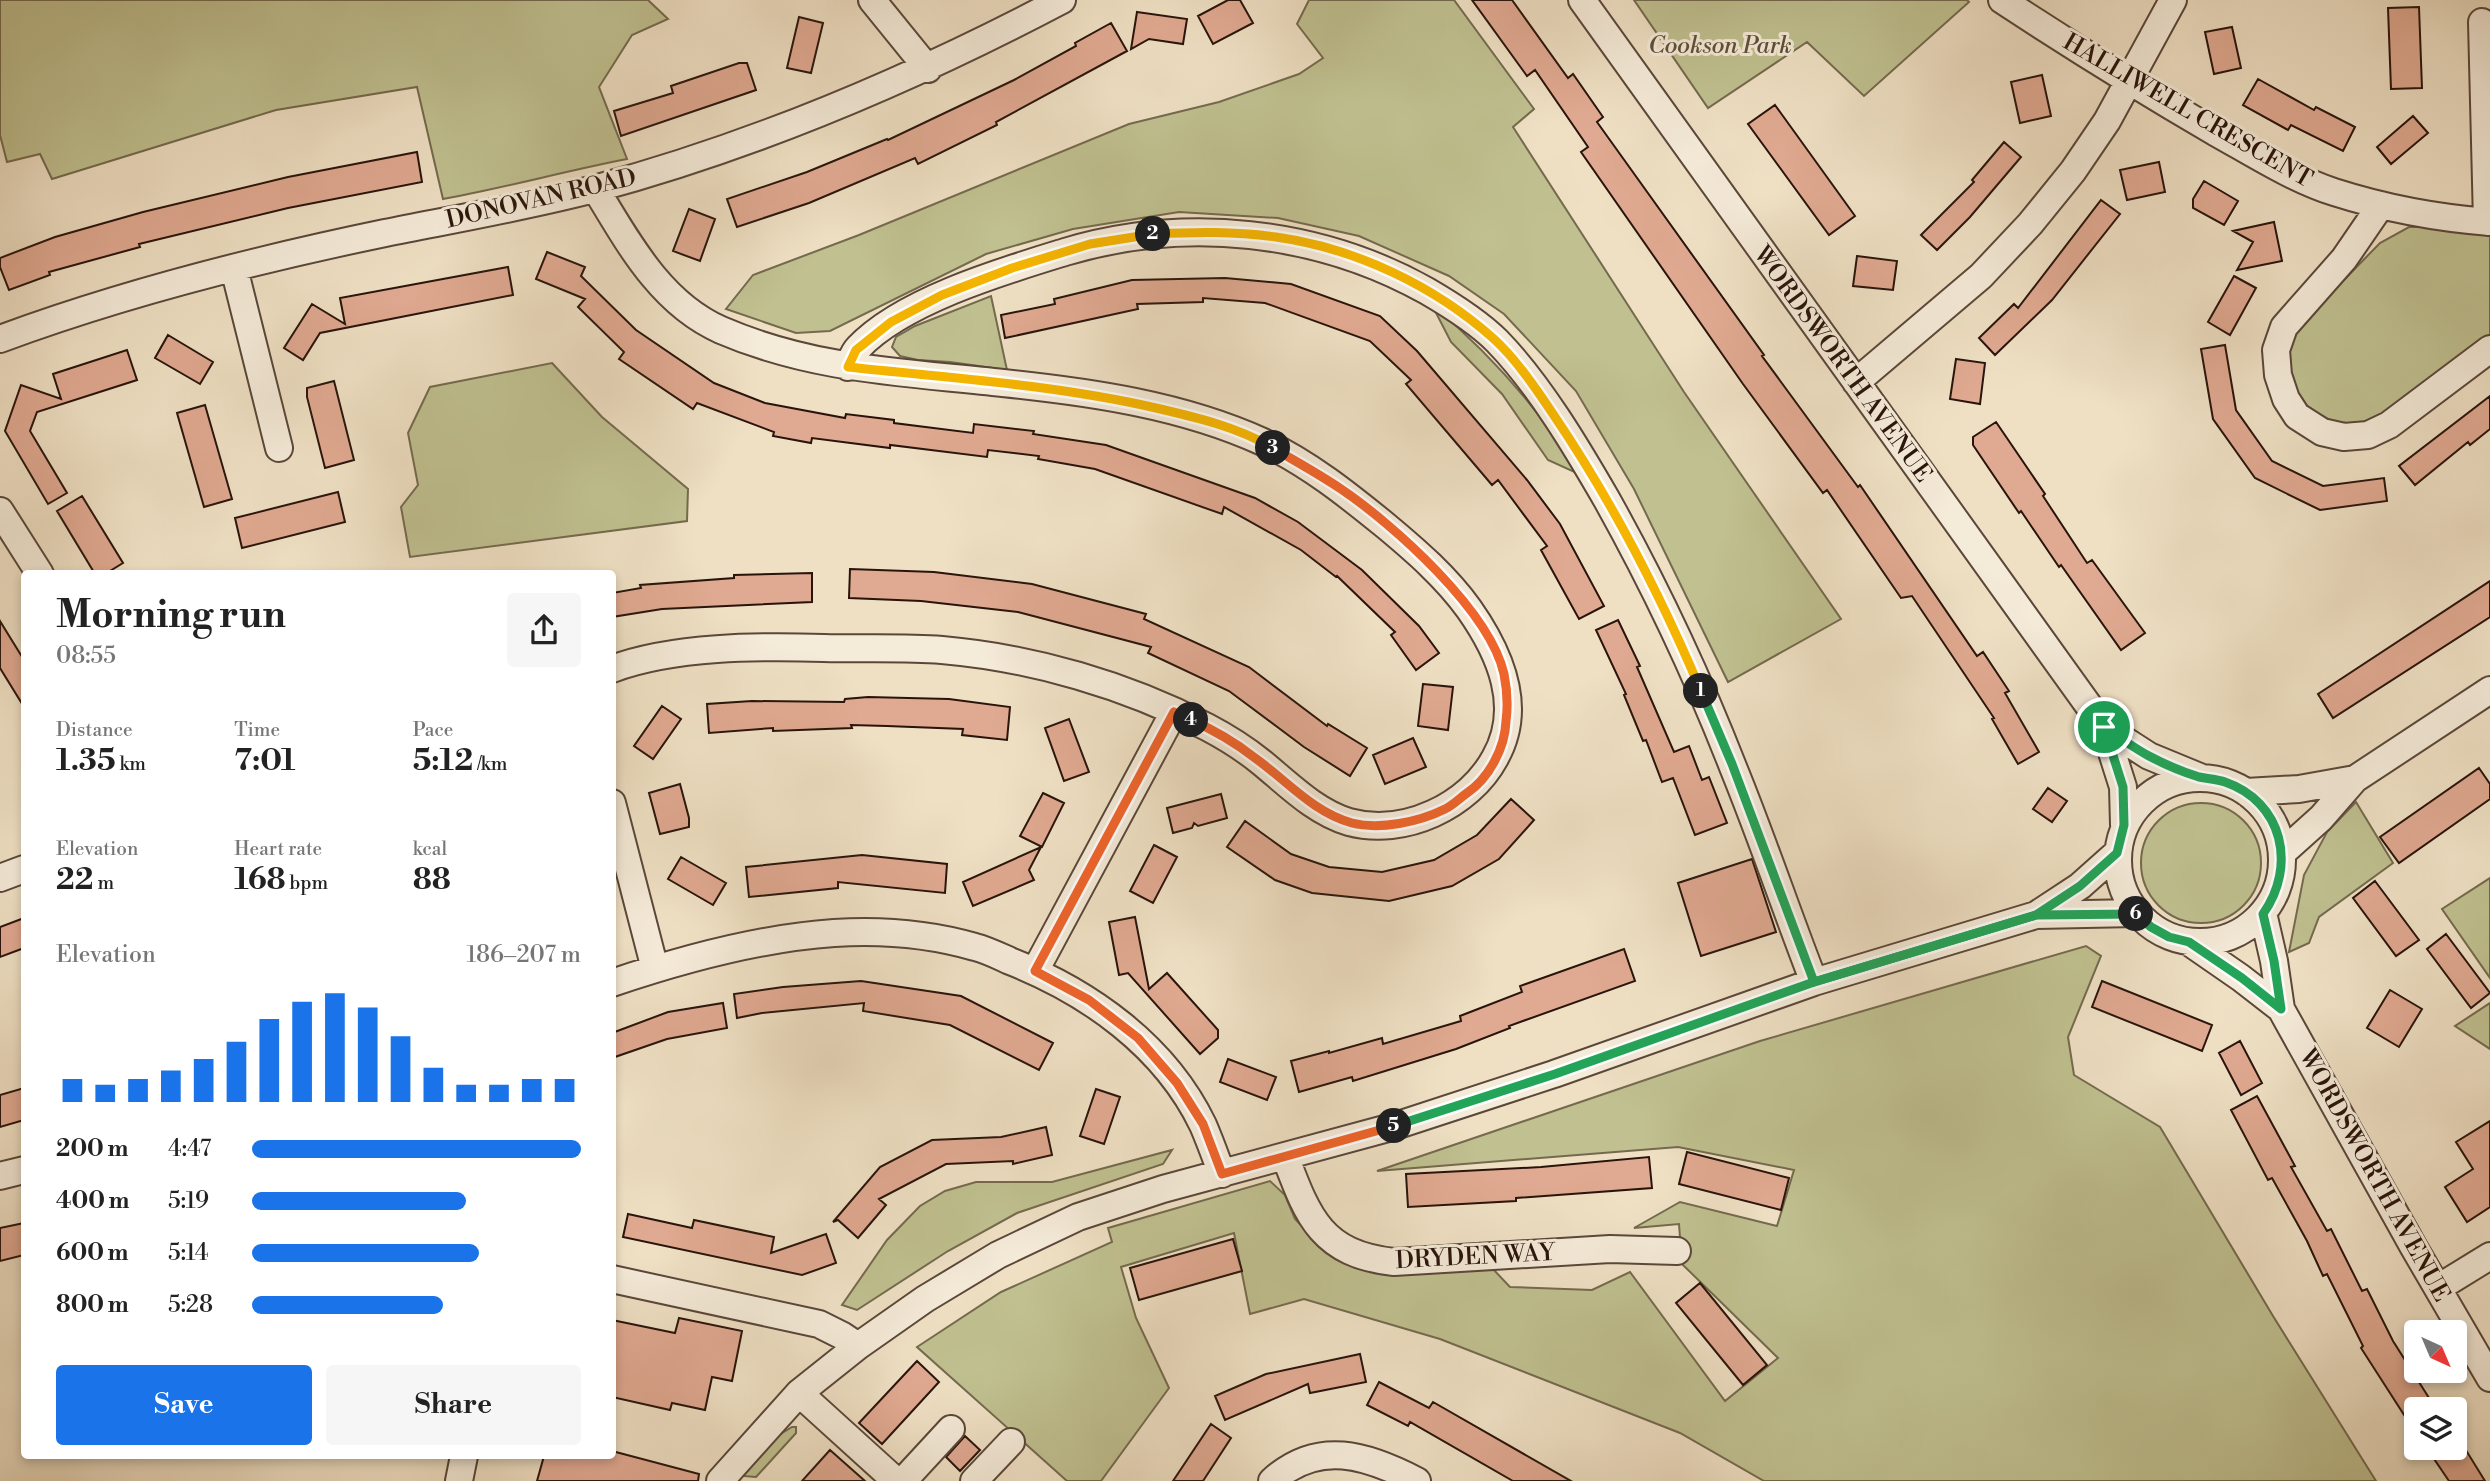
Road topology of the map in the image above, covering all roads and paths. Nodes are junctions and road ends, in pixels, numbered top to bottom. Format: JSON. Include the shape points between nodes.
{"nodes":[{"id":1,"x":872,"y":0,"type":"edge"},
{"id":2,"x":1062,"y":0,"type":"edge"},
{"id":3,"x":1582,"y":0,"type":"edge"},
{"id":4,"x":2002,"y":0,"type":"edge"},
{"id":5,"x":2173,"y":0,"type":"edge"},
{"id":6,"x":2482,"y":22,"type":"dead end"},
{"id":7,"x":928,"y":69,"type":"junction"},
{"id":8,"x":2128,"y":79,"type":"junction"},
{"id":9,"x":595,"y":188,"type":"junction"},
{"id":10,"x":2381,"y":205,"type":"junction"},
{"id":11,"x":2488,"y":222,"type":"edge"},
{"id":12,"x":234,"y":268,"type":"junction"},
{"id":13,"x":0,"y":339,"type":"edge"},
{"id":14,"x":2490,"y":349,"type":"edge"},
{"id":15,"x":848,"y":367,"type":"junction"},
{"id":16,"x":1856,"y":382,"type":"junction"},
{"id":17,"x":279,"y":448,"type":"dead end"},
{"id":18,"x":0,"y":512,"type":"edge"},
{"id":19,"x":37,"y":570,"type":"edge"},
{"id":20,"x":616,"y":668,"type":"edge"},
{"id":21,"x":2490,"y":690,"type":"edge"},
{"id":22,"x":1174,"y":712,"type":"junction"},
{"id":23,"x":2104,"y":727,"type":"junction"},
{"id":24,"x":2200,"y":777,"type":"junction"},
{"id":25,"x":2355,"y":779,"type":"junction"},
{"id":26,"x":2246,"y":792,"type":"junction"},
{"id":27,"x":616,"y":818,"type":"edge"},
{"id":28,"x":2124,"y":825,"type":"junction"},
{"id":29,"x":2117,"y":853,"type":"junction"},
{"id":30,"x":2282,"y":853,"type":"junction"},
{"id":31,"x":21,"y":870,"type":"edge"},
{"id":32,"x":0,"y":878,"type":"edge"},
{"id":33,"x":2136,"y":913,"type":"junction"},
{"id":34,"x":2263,"y":914,"type":"junction"},
{"id":35,"x":2036,"y":915,"type":"junction"},
{"id":36,"x":2189,"y":942,"type":"junction"},
{"id":37,"x":655,"y":969,"type":"junction"},
{"id":38,"x":1035,"y":971,"type":"junction"},
{"id":39,"x":616,"y":982,"type":"edge"},
{"id":40,"x":1814,"y":982,"type":"junction"},
{"id":41,"x":2281,"y":1009,"type":"junction"},
{"id":42,"x":1285,"y":1156,"type":"junction"},
{"id":43,"x":21,"y":1171,"type":"edge"},
{"id":44,"x":1222,"y":1174,"type":"junction"},
{"id":45,"x":0,"y":1176,"type":"edge"},
{"id":46,"x":1677,"y":1251,"type":"dead end"},
{"id":47,"x":2490,"y":1256,"type":"edge"},
{"id":48,"x":616,"y":1280,"type":"edge"},
{"id":49,"x":2438,"y":1288,"type":"junction"},
{"id":50,"x":858,"y":1346,"type":"junction"},
{"id":51,"x":2490,"y":1378,"type":"edge"},
{"id":52,"x":799,"y":1394,"type":"junction"},
{"id":53,"x":951,"y":1429,"type":"dead end"},
{"id":54,"x":1011,"y":1443,"type":"dead end"},
{"id":55,"x":464,"y":1459,"type":"edge"},
{"id":56,"x":460,"y":1481,"type":"edge"},
{"id":57,"x":720,"y":1481,"type":"edge"},
{"id":58,"x":895,"y":1481,"type":"edge"},
{"id":59,"x":903,"y":1481,"type":"edge"},
{"id":60,"x":974,"y":1481,"type":"edge"},
{"id":61,"x":1272,"y":1481,"type":"edge"},
{"id":62,"x":1417,"y":1481,"type":"edge"}],
"edges":[{"from":1,"to":7,"type":"street"},
{"from":2,"to":7,"type":"street","name":"DONOVAN ROAD"},
{"from":3,"to":16,"type":"street","name":"WORDSWORTH AVENUE"},
{"from":4,"to":8,"type":"street","name":"HALLIWELL CRESCENT"},
{"from":5,"to":8,"type":"street"},
{"from":6,"to":11,"type":"street"},
{"from":7,"to":9,"type":"street","name":"DONOVAN ROAD","via":[[724,150]]},
{"from":8,"to":10,"type":"street","name":"HALLIWELL CRESCENT","via":[[2279,168],[2332,191]]},
{"from":8,"to":16,"type":"street","via":[[2107,121],[2030,224],[1980,276]]},
{"from":9,"to":12,"type":"street","name":"DONOVAN ROAD"},
{"from":9,"to":15,"type":"street","via":[[649,272],[677,302],[713,327],[771,350]]},
{"from":10,"to":11,"type":"street","name":"HALLIWELL CRESCENT"},
{"from":10,"to":14,"type":"street","via":[[2344,259],[2284,327],[2276,351],[2278,375],[2297,416],[2322,432],[2344,437],[2368,435],[2389,425]]},
{"from":12,"to":13,"type":"street","name":"DONOVAN ROAD","via":[[118,299]]},
{"from":12,"to":17,"type":"street"},
{"from":15,"to":22,"type":"street","via":[[1110,397],[1204,419],[1266,443],[1342,489],[1413,548],[1459,595],[1488,636],[1504,673],[1507,707],[1505,739],[1473,789],[1446,809],[1382,825],[1352,823],[1324,811],[1255,757]]},
{"from":15,"to":40,"type":"street","via":[[856,350],[891,322],[942,295],[1090,244],[1154,234],[1213,232],[1289,240],[1339,252],[1397,274],[1451,304],[1496,341],[1539,393],[1582,457],[1643,565],[1732,764]]},
{"from":16,"to":23,"type":"street","name":"WORDSWORTH AVENUE"},
{"from":18,"to":19,"type":"street"},
{"from":20,"to":22,"type":"street","via":[[691,653],[778,646],[942,650],[1035,664],[1115,687]]},
{"from":21,"to":25,"type":"street"},
{"from":22,"to":38,"type":"street"},
{"from":23,"to":24,"type":"street","name":"WORDSWORTH AVENUE","via":[[2149,756]]},
{"from":23,"to":28,"type":"street","name":"WORDSWORTH AVENUE","via":[[2123,787]]},
{"from":24,"to":26,"type":"street","via":[[2224,781]]},
{"from":24,"to":28,"type":"street","via":[[2176,780],[2155,790]]},
{"from":25,"to":26,"type":"street"},
{"from":25,"to":30,"type":"street"},
{"from":26,"to":30,"type":"street","via":[[2264,808],[2277,829]]},
{"from":27,"to":37,"type":"street"},
{"from":28,"to":29,"type":"street"},
{"from":29,"to":33,"type":"street","via":[[2124,895]]},
{"from":29,"to":35,"type":"street","via":[[2080,886]]},
{"from":30,"to":34,"type":"street","via":[[2280,879]]},
{"from":31,"to":32,"type":"street"},
{"from":33,"to":35,"type":"street"},
{"from":33,"to":36,"type":"street","via":[[2169,937]]},
{"from":34,"to":36,"type":"street","via":[[2242,931],[2216,941]]},
{"from":34,"to":41,"type":"street","name":"WORDSWORTH AVENUE"},
{"from":35,"to":40,"type":"street"},
{"from":36,"to":41,"type":"street","name":"WORDSWORTH AVENUE"},
{"from":37,"to":38,"type":"street","via":[[746,945],[834,933],[904,933],[976,947]]},
{"from":37,"to":39,"type":"street"},
{"from":38,"to":44,"type":"street","via":[[1089,1000],[1138,1038],[1177,1083],[1203,1124]]},
{"from":40,"to":42,"type":"street","via":[[1555,1074]]},
{"from":41,"to":49,"type":"street","name":"WORDSWORTH AVENUE"},
{"from":42,"to":44,"type":"street"},
{"from":42,"to":46,"type":"street","name":"DRYDEN WAY","via":[[1314,1223],[1336,1242],[1368,1259],[1394,1262],[1610,1249]]},
{"from":43,"to":45,"type":"street"},
{"from":44,"to":50,"type":"street","via":[[1077,1217],[988,1261]]},
{"from":47,"to":49,"type":"street"},
{"from":48,"to":50,"type":"street","via":[[819,1324]]},
{"from":49,"to":51,"type":"street","name":"WORDSWORTH AVENUE"},
{"from":50,"to":52,"type":"street"},
{"from":52,"to":57,"type":"street"},
{"from":52,"to":58,"type":"street"},
{"from":53,"to":59,"type":"street"},
{"from":54,"to":60,"type":"street"},
{"from":55,"to":56,"type":"street"},
{"from":61,"to":62,"type":"street","via":[[1298,1461],[1338,1455],[1362,1457]]}]}
